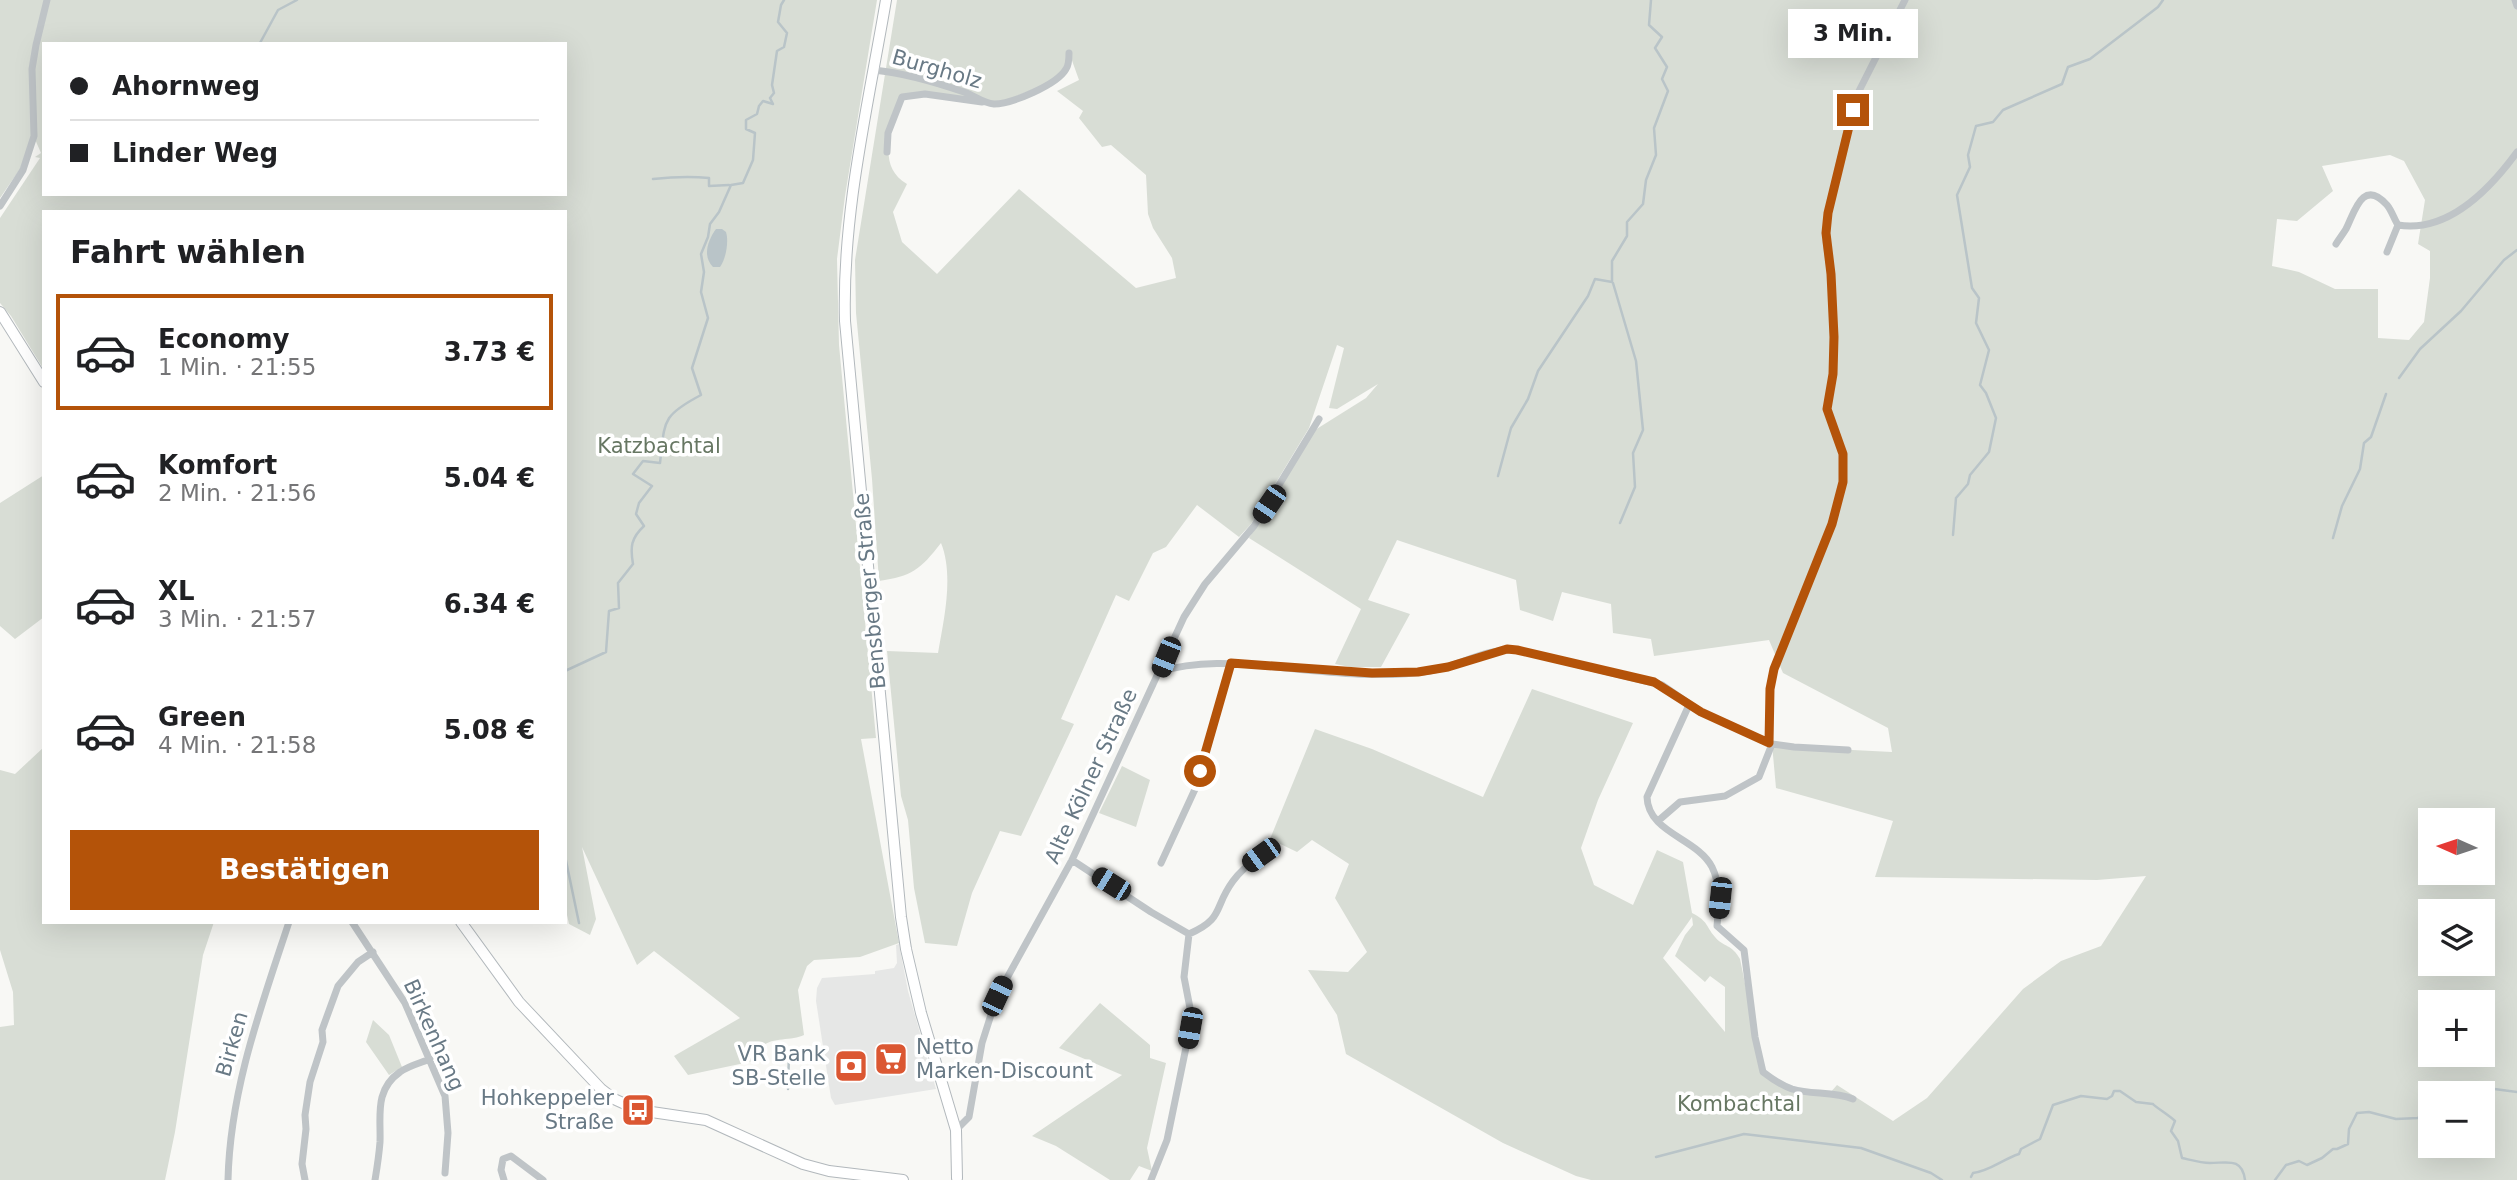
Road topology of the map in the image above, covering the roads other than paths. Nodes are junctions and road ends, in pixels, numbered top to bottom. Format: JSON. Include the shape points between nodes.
{"nodes":[{"id":1,"x":47,"y":0,"type":"edge"},
{"id":2,"x":886,"y":0,"type":"edge"},
{"id":3,"x":1905,"y":0,"type":"edge"},
{"id":4,"x":2515,"y":0,"type":"edge"},
{"id":5,"x":2517,"y":6,"type":"edge"},
{"id":6,"x":1069,"y":53,"type":"dead end"},
{"id":7,"x":874,"y":70,"type":"junction"},
{"id":8,"x":989,"y":103,"type":"junction"},
{"id":9,"x":887,"y":152,"type":"dead end"},
{"id":10,"x":2517,"y":152,"type":"edge"},
{"id":11,"x":0,"y":206,"type":"edge"},
{"id":12,"x":2398,"y":225,"type":"junction"},
{"id":13,"x":2336,"y":244,"type":"dead end"},
{"id":14,"x":2387,"y":252,"type":"dead end"},
{"id":15,"x":0,"y":312,"type":"edge"},
{"id":16,"x":42,"y":379,"type":"edge"},
{"id":17,"x":1320,"y":419,"type":"dead end"},
{"id":18,"x":1231,"y":663,"type":"junction"},
{"id":19,"x":1159,"y":672,"type":"junction"},
{"id":20,"x":1689,"y":705,"type":"junction"},
{"id":21,"x":1771,"y":743,"type":"junction"},
{"id":22,"x":1848,"y":750,"type":"dead end"},
{"id":23,"x":1658,"y":821,"type":"junction"},
{"id":24,"x":1261,"y":855,"type":"dead end"},
{"id":25,"x":1072,"y":860,"type":"junction"},
{"id":26,"x":1161,"y":863,"type":"dead end"},
{"id":27,"x":288,"y":924,"type":"edge"},
{"id":28,"x":353,"y":924,"type":"edge"},
{"id":29,"x":462,"y":924,"type":"edge"},
{"id":30,"x":1189,"y":933,"type":"junction"},
{"id":31,"x":373,"y":952,"type":"junction"},
{"id":32,"x":430,"y":1059,"type":"junction"},
{"id":33,"x":1853,"y":1099,"type":"dead end"},
{"id":34,"x":956,"y":1130,"type":"junction"},
{"id":35,"x":445,"y":1173,"type":"dead end"},
{"id":36,"x":959,"y":1179,"type":"edge"},
{"id":37,"x":228,"y":1180,"type":"edge"},
{"id":38,"x":305,"y":1180,"type":"edge"},
{"id":39,"x":375,"y":1180,"type":"edge"},
{"id":40,"x":504,"y":1180,"type":"edge"},
{"id":41,"x":542,"y":1180,"type":"edge"},
{"id":42,"x":903,"y":1180,"type":"edge"},
{"id":43,"x":945,"y":1180,"type":"edge"},
{"id":44,"x":1150,"y":1180,"type":"edge"}],
"edges":[{"from":1,"to":11,"type":"street","via":[[33,69],[34,136],[23,170]]},
{"from":2,"to":7,"type":"main road","name":"Bensberger Straße"},
{"from":3,"to":21,"type":"street","via":[[1858,93],[1828,213],[1834,353],[1827,409],[1843,454],[1843,482],[1832,524],[1774,669]]},
{"from":4,"to":5,"type":"street"},
{"from":6,"to":8,"type":"street","name":"Burgholz","via":[[1066,70],[1056,80],[1010,100]]},
{"from":7,"to":8,"type":"street","name":"Burgholz","via":[[896,72]]},
{"from":7,"to":34,"type":"main road","name":"Bensberger Straße","via":[[845,254],[846,335],[903,928],[921,1013]]},
{"from":8,"to":9,"type":"street","name":"Burgholz","via":[[925,94],[902,97],[888,133]]},
{"from":10,"to":12,"type":"street","via":[[2496,179],[2463,208],[2434,221]]},
{"from":12,"to":13,"type":"street","via":[[2386,204],[2367,197],[2355,206]]},
{"from":12,"to":14,"type":"street"},
{"from":15,"to":16,"type":"main road"},
{"from":17,"to":19,"type":"street","name":"Alte Kölner Straße","via":[[1254,526],[1195,599]]},
{"from":18,"to":19,"type":"street"},
{"from":18,"to":20,"type":"street","via":[[1418,672],[1507,649],[1654,682]]},
{"from":18,"to":26,"type":"street","via":[[1196,787]]},
{"from":19,"to":25,"type":"street","name":"Alte Kölner Straße"},
{"from":20,"to":21,"type":"street"},
{"from":20,"to":23,"type":"street","via":[[1647,797],[1650,813]]},
{"from":21,"to":22,"type":"street"},
{"from":21,"to":23,"type":"street","via":[[1759,777],[1725,796],[1680,802]]},
{"from":23,"to":33,"type":"street","via":[[1702,852],[1713,868],[1720,898],[1717,926],[1744,950],[1763,1072],[1794,1090]]},
{"from":24,"to":30,"type":"street","via":[[1231,883],[1214,919]]},
{"from":25,"to":30,"type":"street"},
{"from":25,"to":34,"type":"street","name":"Alte Kölner Straße","via":[[997,996],[982,1043],[968,1117]]},
{"from":27,"to":37,"type":"street","name":"Birken","via":[[244,1060]]},
{"from":28,"to":31,"type":"street","name":"Birkenhang"},
{"from":29,"to":42,"type":"main road","via":[[527,1011],[614,1099],[648,1113],[706,1120],[803,1164]]},
{"from":30,"to":44,"type":"street","via":[[1184,977],[1190,1028],[1167,1140]]},
{"from":31,"to":32,"type":"street","name":"Birkenhang","via":[[405,1003]]},
{"from":31,"to":38,"type":"street","via":[[338,986],[322,1030],[305,1115]]},
{"from":32,"to":35,"type":"street","name":"Birkenhang","via":[[448,1115]]},
{"from":32,"to":39,"type":"street","via":[[401,1071],[381,1098]]},
{"from":34,"to":36,"type":"main road","name":"Bensberger Straße"},
{"from":36,"to":43,"type":"main road"},
{"from":40,"to":41,"type":"street","via":[[501,1164],[511,1156]]}]}
